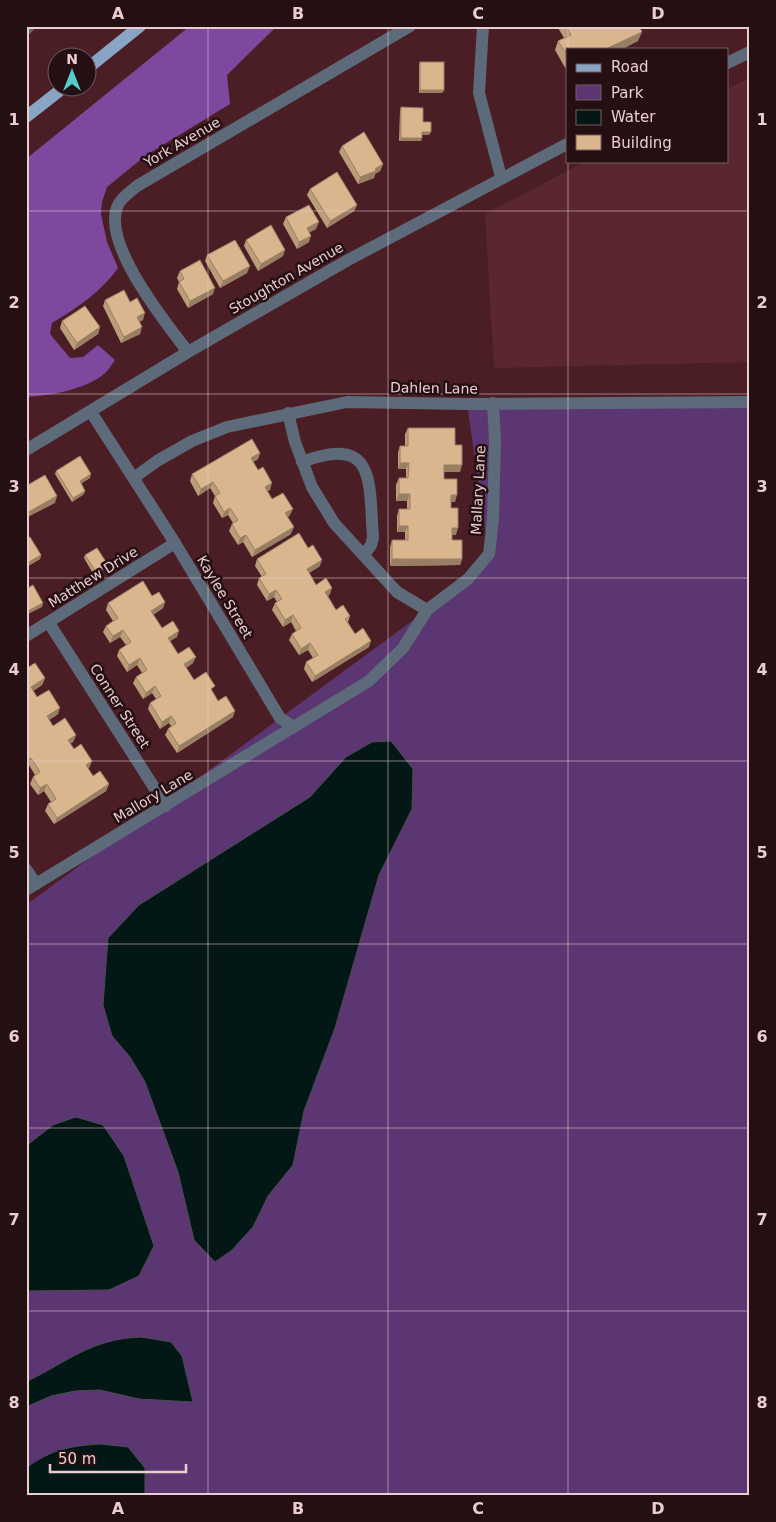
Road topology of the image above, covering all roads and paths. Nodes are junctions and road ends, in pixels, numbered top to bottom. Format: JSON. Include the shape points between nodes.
{"nodes":[{"id":1,"x":30,"y":26,"type":"edge"},
{"id":2,"x":140,"y":26,"type":"edge"},
{"id":3,"x":410,"y":26,"type":"edge"},
{"id":4,"x":483,"y":26,"type":"edge"},
{"id":5,"x":26,"y":29,"type":"edge"},
{"id":6,"x":750,"y":52,"type":"edge"},
{"id":7,"x":98,"y":60,"type":"edge"},
{"id":8,"x":728,"y":63,"type":"edge"},
{"id":9,"x":50,"y":98,"type":"edge"},
{"id":10,"x":26,"y":117,"type":"edge"},
{"id":11,"x":566,"y":144,"type":"edge"},
{"id":12,"x":501,"y":177,"type":"junction"},
{"id":13,"x":188,"y":352,"type":"junction"},
{"id":14,"x":750,"y":402,"type":"edge"},
{"id":15,"x":493,"y":403,"type":"junction"},
{"id":16,"x":91,"y":412,"type":"junction"},
{"id":17,"x":288,"y":413,"type":"junction"},
{"id":18,"x":26,"y":450,"type":"edge"},
{"id":19,"x":302,"y":462,"type":"junction"},
{"id":20,"x":135,"y":477,"type":"junction"},
{"id":21,"x":175,"y":543,"type":"junction"},
{"id":22,"x":364,"y":554,"type":"junction"},
{"id":23,"x":427,"y":610,"type":"junction"},
{"id":24,"x":49,"y":623,"type":"junction"},
{"id":25,"x":26,"y":636,"type":"edge"},
{"id":26,"x":294,"y":727,"type":"junction"},
{"id":27,"x":166,"y":806,"type":"junction"},
{"id":28,"x":26,"y":869,"type":"edge"},
{"id":29,"x":31,"y":887,"type":"edge"}],
"edges":[{"from":1,"to":5,"type":"street"},
{"from":2,"to":7,"type":"main road"},
{"from":3,"to":13,"type":"street","name":"York Avenue","via":[[137,186],[118,205],[115,225],[129,263],[142,290]]},
{"from":4,"to":12,"type":"street","via":[[479,93]]},
{"from":6,"to":8,"type":"street"},
{"from":9,"to":10,"type":"main road"},
{"from":11,"to":12,"type":"street","name":"Stoughton Avenue"},
{"from":12,"to":13,"type":"street","name":"Stoughton Avenue"},
{"from":13,"to":16,"type":"street","name":"Stoughton Avenue"},
{"from":14,"to":15,"type":"street","name":"Dahlen Lane"},
{"from":15,"to":17,"type":"street","name":"Dahlen Lane","via":[[347,402]]},
{"from":15,"to":23,"type":"street","name":"Mallary Lane","via":[[494,499],[489,554],[468,579]]},
{"from":16,"to":18,"type":"street","name":"Stoughton Avenue"},
{"from":16,"to":20,"type":"street","name":"Kaylee Street"},
{"from":17,"to":19,"type":"street"},
{"from":17,"to":20,"type":"street","name":"Dahlen Lane","via":[[227,427],[156,461]]},
{"from":19,"to":22,"type":"street","via":[[312,487],[334,523]]},
{"from":19,"to":22,"type":"street","via":[[337,452],[356,457],[364,466],[373,538]]},
{"from":20,"to":21,"type":"street","name":"Kaylee Street"},
{"from":21,"to":24,"type":"street","name":"Matthew Drive"},
{"from":21,"to":26,"type":"street","name":"Kaylee Street","via":[[280,718]]},
{"from":22,"to":23,"type":"street","via":[[397,592]]},
{"from":23,"to":26,"type":"street","name":"Mallary Lane","via":[[404,648],[369,681]]},
{"from":24,"to":25,"type":"street","name":"Matthew Drive"},
{"from":24,"to":27,"type":"street","name":"Conner Street"},
{"from":26,"to":27,"type":"street","name":"Mallory Lane"},
{"from":27,"to":29,"type":"street","name":"Mallory Lane"},
{"from":28,"to":29,"type":"street"}]}
